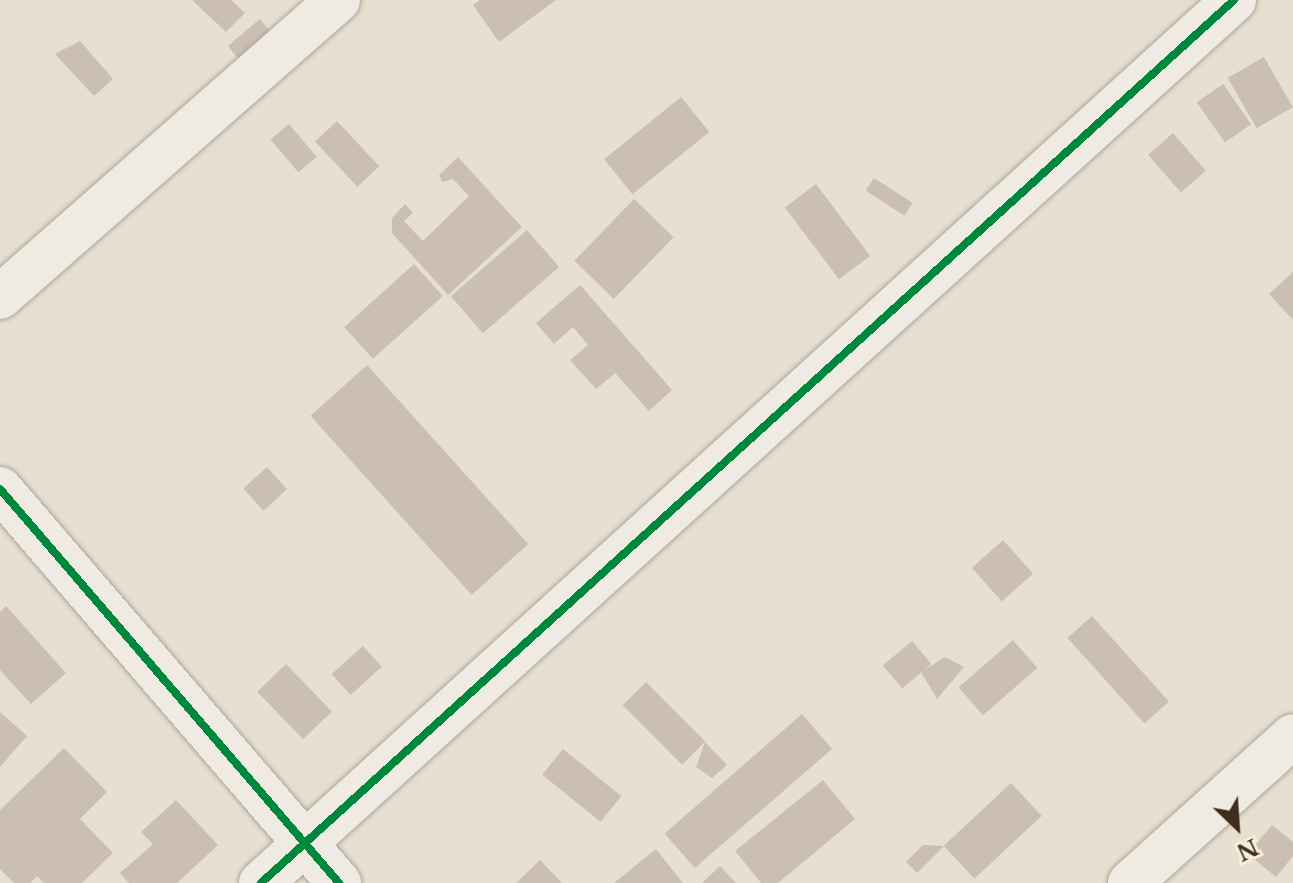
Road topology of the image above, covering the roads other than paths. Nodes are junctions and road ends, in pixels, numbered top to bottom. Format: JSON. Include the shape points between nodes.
{"nodes":[{"id":1,"x":338,"y":0,"type":"edge"},
{"id":2,"x":1234,"y":0,"type":"edge"},
{"id":3,"x":0,"y":297,"type":"edge"},
{"id":4,"x":0,"y":489,"type":"edge"},
{"id":5,"x":1293,"y":736,"type":"edge"},
{"id":6,"x":304,"y":844,"type":"junction"},
{"id":7,"x":261,"y":883,"type":"edge"},
{"id":8,"x":339,"y":883,"type":"edge"},
{"id":9,"x":1130,"y":883,"type":"edge"}],
"edges":[{"from":1,"to":3,"type":"street"},
{"from":2,"to":6,"type":"street"},
{"from":4,"to":6,"type":"street"},
{"from":5,"to":9,"type":"street"},
{"from":6,"to":7,"type":"street"},
{"from":6,"to":8,"type":"street"}]}
